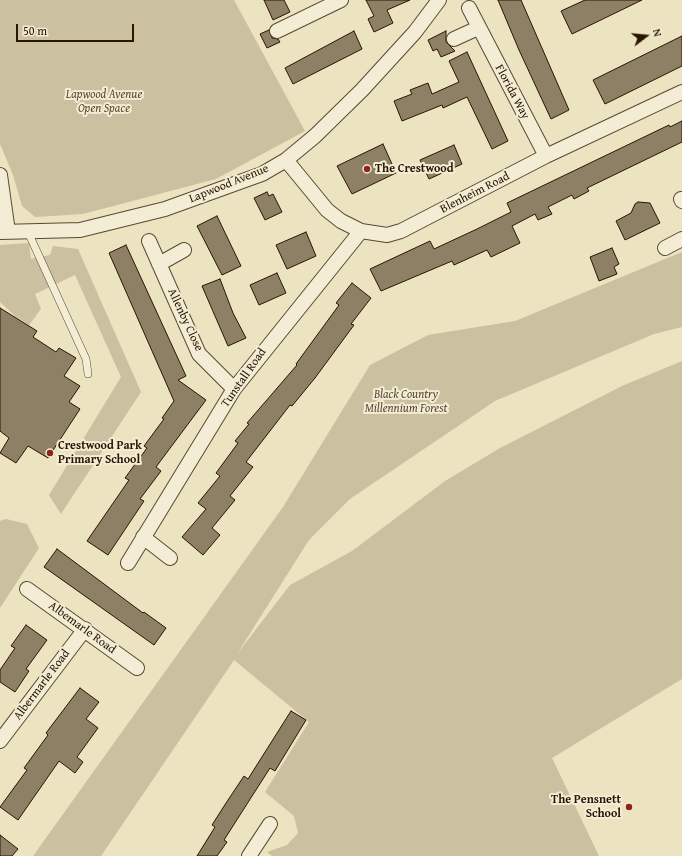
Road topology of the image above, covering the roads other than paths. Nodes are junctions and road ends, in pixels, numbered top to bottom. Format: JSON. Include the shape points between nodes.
{"nodes":[{"id":1,"x":341,"y":0,"type":"edge"},
{"id":2,"x":439,"y":0,"type":"edge"},
{"id":3,"x":321,"y":4,"type":"edge"},
{"id":4,"x":468,"y":8,"type":"dead end"},
{"id":5,"x":478,"y":28,"type":"junction"},
{"id":6,"x":277,"y":32,"type":"dead end"},
{"id":7,"x":454,"y":39,"type":"dead end"},
{"id":8,"x":682,"y":92,"type":"edge"},
{"id":9,"x":546,"y":156,"type":"junction"},
{"id":10,"x":286,"y":160,"type":"junction"},
{"id":11,"x":0,"y":175,"type":"edge"},
{"id":12,"x":4,"y":232,"type":"edge"},
{"id":13,"x":28,"y":232,"type":"junction"},
{"id":14,"x":361,"y":232,"type":"junction"},
{"id":15,"x":682,"y":239,"type":"edge"},
{"id":16,"x":149,"y":241,"type":"dead end"},
{"id":17,"x":666,"y":248,"type":"dead end"},
{"id":18,"x":184,"y":250,"type":"dead end"},
{"id":19,"x":159,"y":264,"type":"junction"},
{"id":20,"x":88,"y":374,"type":"dead end"},
{"id":21,"x":234,"y":389,"type":"junction"},
{"id":22,"x":143,"y":537,"type":"junction"},
{"id":23,"x":170,"y":558,"type":"dead end"},
{"id":24,"x":128,"y":563,"type":"dead end"},
{"id":25,"x":27,"y":589,"type":"dead end"},
{"id":26,"x":85,"y":629,"type":"junction"},
{"id":27,"x":137,"y":668,"type":"dead end"},
{"id":28,"x":0,"y":742,"type":"edge"},
{"id":29,"x":270,"y":824,"type":"dead end"},
{"id":30,"x":249,"y":856,"type":"edge"}],
"edges":[{"from":1,"to":3,"type":"street"},
{"from":2,"to":10,"type":"street","name":"Lapwood Avenue","via":[[415,32],[362,90]]},
{"from":3,"to":6,"type":"street"},
{"from":4,"to":5,"type":"street","name":"Florida Way"},
{"from":5,"to":7,"type":"street"},
{"from":5,"to":9,"type":"street","name":"Florida Way"},
{"from":8,"to":9,"type":"street","name":"Blenheim Road"},
{"from":9,"to":14,"type":"street","name":"Blenheim Road","via":[[401,231],[387,235]]},
{"from":10,"to":13,"type":"street","name":"Lapwood Avenue","via":[[262,174],[165,209],[80,230]]},
{"from":10,"to":14,"type":"street","name":"Blenheim Road","via":[[327,210]]},
{"from":11,"to":12,"type":"street"},
{"from":12,"to":13,"type":"street","name":"Lapwood Avenue"},
{"from":13,"to":20,"type":"lane","via":[[86,360]]},
{"from":14,"to":21,"type":"street","name":"Tunstall Road"},
{"from":15,"to":17,"type":"street"},
{"from":16,"to":19,"type":"street","name":"Allenby Close"},
{"from":18,"to":19,"type":"street"},
{"from":19,"to":21,"type":"street","name":"Allenby Close","via":[[199,354]]},
{"from":21,"to":22,"type":"street","name":"Tunstall Road"},
{"from":22,"to":23,"type":"street"},
{"from":22,"to":24,"type":"street","name":"Tunstall Road"},
{"from":25,"to":26,"type":"street","name":"Albemarle Road"},
{"from":26,"to":27,"type":"street","name":"Albemarle Road"},
{"from":26,"to":28,"type":"street","name":"Albermarle Road"},
{"from":29,"to":30,"type":"street"}]}
